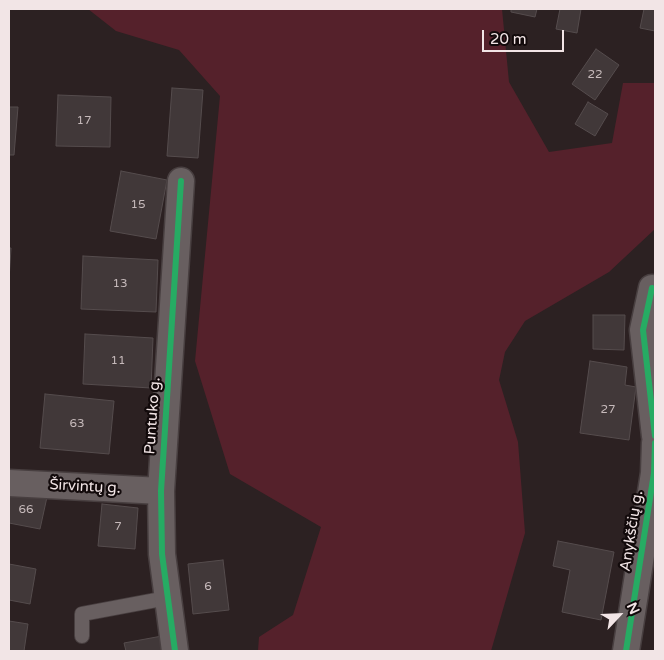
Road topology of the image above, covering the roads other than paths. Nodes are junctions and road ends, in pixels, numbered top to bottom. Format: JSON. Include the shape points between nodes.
{"nodes":[{"id":1,"x":182,"y":181,"type":"dead end"},
{"id":2,"x":652,"y":288,"type":"dead end"},
{"id":3,"x":655,"y":436,"type":"edge"},
{"id":4,"x":655,"y":443,"type":"edge"},
{"id":5,"x":9,"y":483,"type":"edge"},
{"id":6,"x":161,"y":491,"type":"junction"},
{"id":7,"x":167,"y":598,"type":"junction"},
{"id":8,"x":82,"y":636,"type":"dead end"},
{"id":9,"x":175,"y":651,"type":"edge"},
{"id":10,"x":626,"y":651,"type":"edge"}],
"edges":[{"from":1,"to":6,"type":"street","name":"Puntuko g."},
{"from":2,"to":3,"type":"street","via":[[643,330]]},
{"from":4,"to":10,"type":"street","name":"Anykščių g.","via":[[654,474]]},
{"from":5,"to":6,"type":"street","name":"Širvintų g."},
{"from":6,"to":7,"type":"street","name":"Puntuko g.","via":[[162,554]]},
{"from":7,"to":8,"type":"lane","via":[[82,614]]},
{"from":7,"to":9,"type":"street","name":"Puntuko g."}]}
